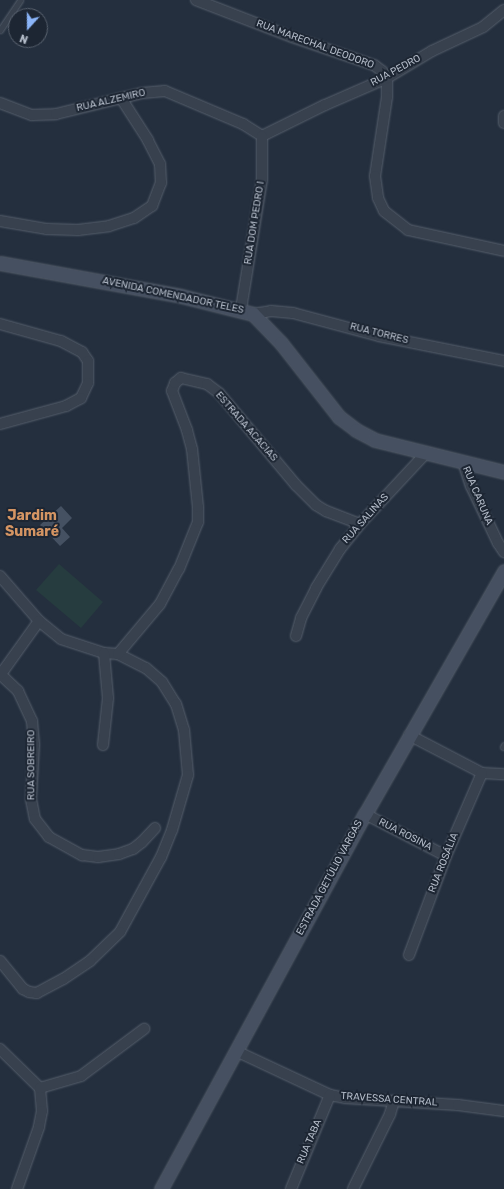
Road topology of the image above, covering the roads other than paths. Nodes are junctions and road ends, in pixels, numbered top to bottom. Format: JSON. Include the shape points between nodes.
{"nodes":[{"id":1,"x":20,"y":0,"type":"edge"},
{"id":2,"x":196,"y":0,"type":"edge"},
{"id":3,"x":504,"y":10,"type":"edge"},
{"id":4,"x":0,"y":30,"type":"edge"},
{"id":5,"x":387,"y":78,"type":"junction"},
{"id":6,"x":121,"y":98,"type":"junction"},
{"id":7,"x":0,"y":103,"type":"edge"},
{"id":8,"x":504,"y":116,"type":"edge"},
{"id":9,"x":504,"y":123,"type":"edge"},
{"id":10,"x":262,"y":136,"type":"junction"},
{"id":11,"x":0,"y":221,"type":"edge"},
{"id":12,"x":504,"y":251,"type":"edge"},
{"id":13,"x":0,"y":263,"type":"edge"},
{"id":14,"x":247,"y":312,"type":"junction"},
{"id":15,"x":0,"y":324,"type":"edge"},
{"id":16,"x":504,"y":361,"type":"edge"},
{"id":17,"x":0,"y":424,"type":"edge"},
{"id":18,"x":427,"y":452,"type":"junction"},
{"id":19,"x":462,"y":462,"type":"junction"},
{"id":20,"x":504,"y":472,"type":"edge"},
{"id":21,"x":360,"y":524,"type":"junction"},
{"id":22,"x":504,"y":552,"type":"edge"},
{"id":23,"x":504,"y":571,"type":"edge"},
{"id":24,"x":0,"y":576,"type":"edge"},
{"id":25,"x":39,"y":621,"type":"junction"},
{"id":26,"x":296,"y":636,"type":"dead end"},
{"id":27,"x":104,"y":652,"type":"junction"},
{"id":28,"x":118,"y":654,"type":"junction"},
{"id":29,"x":0,"y":674,"type":"edge"},
{"id":30,"x":409,"y":735,"type":"junction"},
{"id":31,"x":103,"y":745,"type":"dead end"},
{"id":32,"x":482,"y":773,"type":"junction"},
{"id":33,"x":504,"y":774,"type":"edge"},
{"id":34,"x":365,"y":814,"type":"junction"},
{"id":35,"x":155,"y":828,"type":"dead end"},
{"id":36,"x":446,"y":856,"type":"junction"},
{"id":37,"x":409,"y":955,"type":"dead end"},
{"id":38,"x":0,"y":961,"type":"edge"},
{"id":39,"x":144,"y":1029,"type":"dead end"},
{"id":40,"x":0,"y":1049,"type":"edge"},
{"id":41,"x":236,"y":1051,"type":"junction"},
{"id":42,"x":40,"y":1088,"type":"junction"},
{"id":43,"x":330,"y":1095,"type":"junction"},
{"id":44,"x":394,"y":1101,"type":"junction"},
{"id":45,"x":504,"y":1111,"type":"edge"},
{"id":46,"x":17,"y":1189,"type":"edge"},
{"id":47,"x":161,"y":1189,"type":"edge"},
{"id":48,"x":291,"y":1189,"type":"edge"},
{"id":49,"x":353,"y":1189,"type":"edge"}],
"edges":[{"from":1,"to":4,"type":"lane"},
{"from":2,"to":5,"type":"street","name":"RUA MARECHAL DEODORO","via":[[292,38],[374,65]]},
{"from":3,"to":5,"type":"street","name":"RUA PEDRO","via":[[483,27],[432,51]]},
{"from":5,"to":10,"type":"street","name":"RUA PEDRO"},
{"from":5,"to":12,"type":"street","via":[[387,97],[375,176],[378,198],[384,211],[408,230]]},
{"from":6,"to":7,"type":"street","name":"RUA ALZEMIRO","via":[[56,114],[32,115]]},
{"from":6,"to":10,"type":"street","name":"RUA ALZEMIRO","via":[[165,91],[243,124]]},
{"from":6,"to":11,"type":"street","via":[[160,164],[161,183],[152,206],[128,220],[109,226],[78,230],[47,230]]},
{"from":8,"to":9,"type":"street"},
{"from":10,"to":14,"type":"street","name":"RUA DOM PEDRO I","via":[[262,180]]},
{"from":13,"to":14,"type":"main road","name":"AVENIDA COMENDADOR TELES","via":[[181,296]]},
{"from":14,"to":16,"type":"street","name":"RUA TORRES","via":[[293,313],[379,336]]},
{"from":14,"to":18,"type":"main road","name":"AVENIDA COMENDADOR TELES","via":[[281,343],[339,417],[375,440]]},
{"from":15,"to":17,"type":"street","via":[[61,341],[82,352],[88,361],[88,383],[81,398],[66,406]]},
{"from":18,"to":19,"type":"main road","name":"AVENIDA COMENDADOR TELES"},
{"from":18,"to":21,"type":"street","name":"RUA SALINAS"},
{"from":19,"to":20,"type":"main road","name":"AVENIDA COMENDADOR TELES"},
{"from":19,"to":22,"type":"street","name":"RUA CARUNA","via":[[473,491]]},
{"from":21,"to":26,"type":"street","name":"RUA SALINAS","via":[[340,549],[316,588],[301,618]]},
{"from":21,"to":28,"type":"street","name":"ESTRADA ACACIAS","via":[[326,511],[312,501],[218,393],[207,384],[181,378],[175,382],[172,391],[192,449],[198,522],[179,569],[160,604]]},
{"from":23,"to":30,"type":"main road","name":"ESTRADA GETÚLIO VARGAS"},
{"from":24,"to":25,"type":"street"},
{"from":25,"to":27,"type":"street","via":[[61,639]]},
{"from":25,"to":29,"type":"street"},
{"from":27,"to":28,"type":"street"},
{"from":27,"to":31,"type":"street","via":[[108,698]]},
{"from":28,"to":38,"type":"street","via":[[146,668],[162,682],[176,704],[184,730],[188,775],[172,830],[161,857],[120,932],[90,961],[37,993],[23,989]]},
{"from":29,"to":35,"type":"street","name":"RUA SOBREIRO","via":[[18,692],[32,720],[34,745],[31,800],[35,819],[49,837],[82,855],[98,857],[133,849]]},
{"from":30,"to":32,"type":"street"},
{"from":30,"to":34,"type":"main road","name":"ESTRADA GETÚLIO VARGAS"},
{"from":32,"to":33,"type":"street"},
{"from":32,"to":36,"type":"street","name":"RUA ROSÁLIA"},
{"from":34,"to":36,"type":"street","name":"RUA ROSINA"},
{"from":34,"to":41,"type":"main road","name":"ESTRADA GETÚLIO VARGAS"},
{"from":36,"to":37,"type":"street","name":"RUA ROSÁLIA"},
{"from":39,"to":42,"type":"street","via":[[81,1076]]},
{"from":40,"to":42,"type":"street"},
{"from":41,"to":43,"type":"street","name":"TRAVESSA CENTRAL"},
{"from":41,"to":47,"type":"main road","name":"ESTRADA GETÚLIO VARGAS"},
{"from":42,"to":46,"type":"street","via":[[42,1111],[39,1127]]},
{"from":43,"to":44,"type":"street","name":"TRAVESSA CENTRAL"},
{"from":43,"to":48,"type":"street","name":"RUA TABA"},
{"from":44,"to":45,"type":"street","name":"TRAVESSA CENTRAL"},
{"from":44,"to":49,"type":"street"}]}
